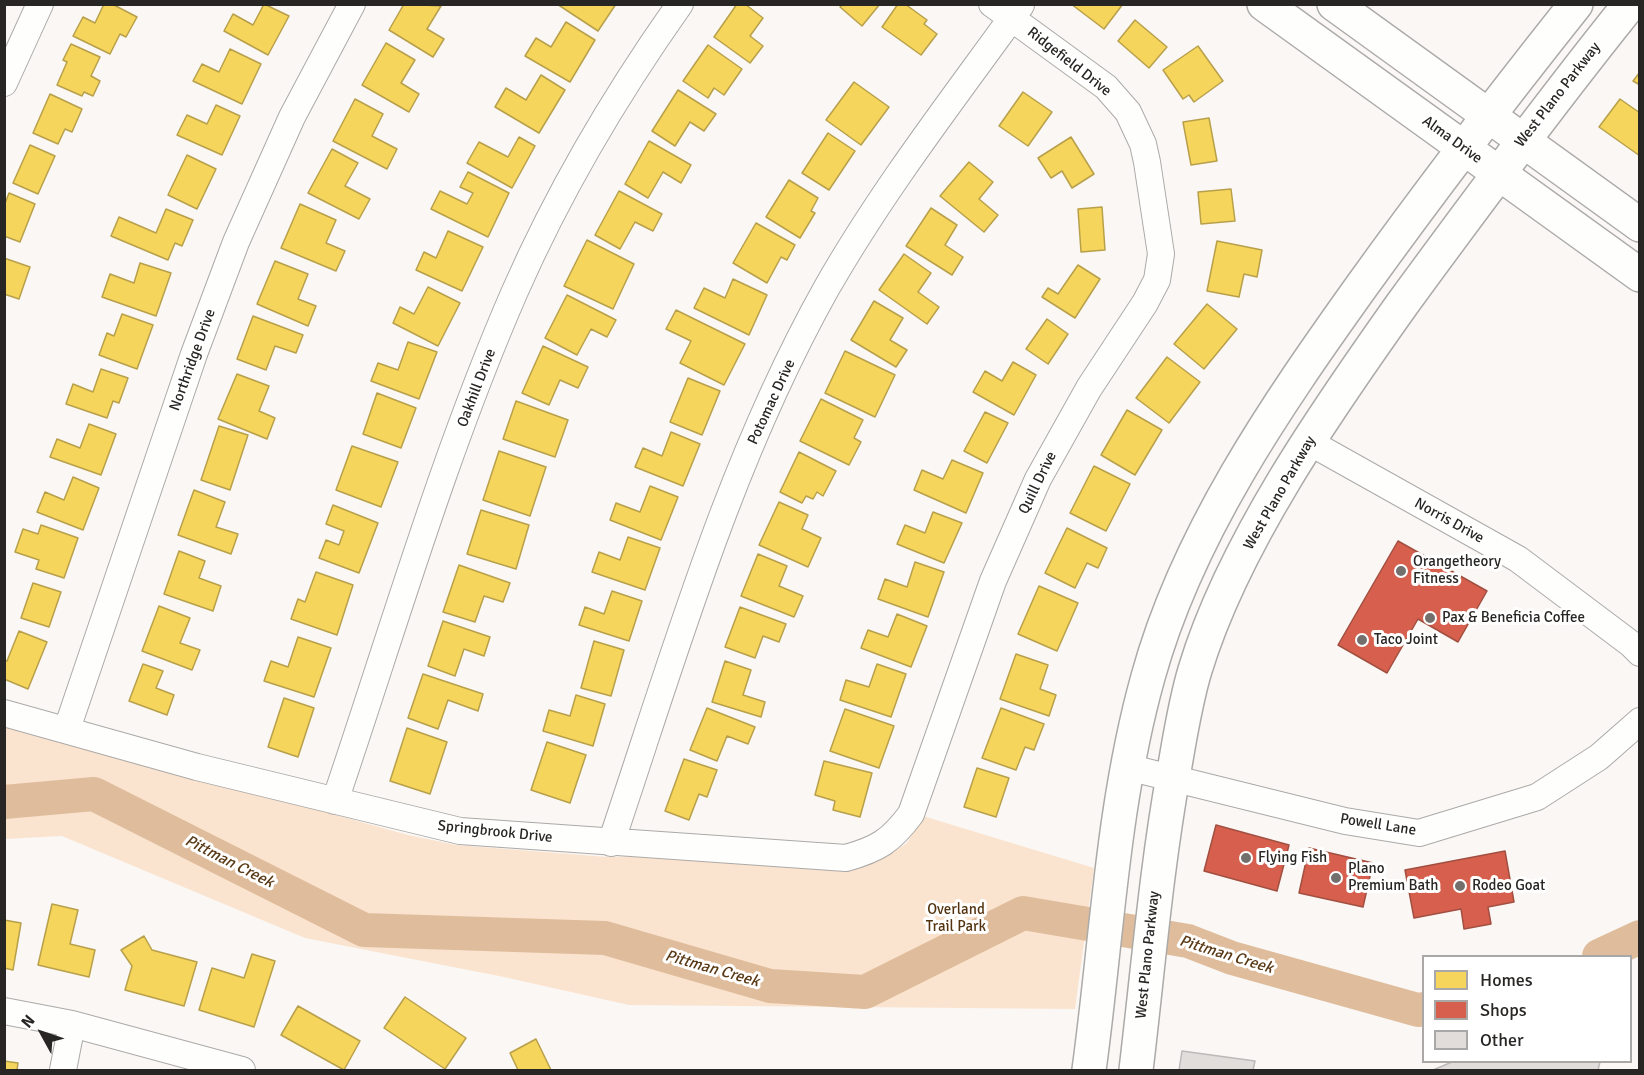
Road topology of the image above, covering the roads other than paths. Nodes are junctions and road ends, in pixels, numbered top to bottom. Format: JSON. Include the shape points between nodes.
{"nodes":[{"id":1,"x":40,"y":4,"type":"edge"},
{"id":2,"x":352,"y":4,"type":"edge"},
{"id":3,"x":680,"y":4,"type":"edge"},
{"id":4,"x":1264,"y":4,"type":"edge"},
{"id":5,"x":1334,"y":4,"type":"edge"},
{"id":6,"x":1576,"y":4,"type":"edge"},
{"id":7,"x":1630,"y":4,"type":"edge"},
{"id":8,"x":1008,"y":9,"type":"edge"},
{"id":9,"x":4,"y":83,"type":"edge"},
{"id":10,"x":1488,"y":115,"type":"junction"},
{"id":11,"x":1522,"y":140,"type":"junction"},
{"id":12,"x":1462,"y":147,"type":"junction"},
{"id":13,"x":1147,"y":162,"type":"joint"},
{"id":14,"x":1497,"y":172,"type":"junction"},
{"id":15,"x":1640,"y":225,"type":"edge"},
{"id":16,"x":1640,"y":275,"type":"edge"},
{"id":17,"x":1272,"y":418,"type":"junction"},
{"id":18,"x":1310,"y":442,"type":"junction"},
{"id":19,"x":1640,"y":653,"type":"edge"},
{"id":20,"x":4,"y":713,"type":"edge"},
{"id":21,"x":1640,"y":721,"type":"edge"},
{"id":22,"x":67,"y":729,"type":"junction"},
{"id":23,"x":1127,"y":767,"type":"junction"},
{"id":24,"x":1173,"y":777,"type":"junction"},
{"id":25,"x":335,"y":801,"type":"junction"},
{"id":26,"x":911,"y":814,"type":"joint"},
{"id":27,"x":611,"y":843,"type":"junction"},
{"id":28,"x":4,"y":1011,"type":"edge"},
{"id":29,"x":72,"y":1024,"type":"junction"},
{"id":30,"x":63,"y":1071,"type":"edge"},
{"id":31,"x":242,"y":1071,"type":"edge"},
{"id":32,"x":1089,"y":1071,"type":"edge"},
{"id":33,"x":1136,"y":1071,"type":"edge"}],
"edges":[{"from":1,"to":9,"type":"street"},
{"from":2,"to":22,"type":"street","name":"Northridge Drive","via":[[292,117],[236,242]]},
{"from":3,"to":25,"type":"street","name":"Oakhill Drive","via":[[610,113],[553,213],[515,291],[467,410]]},
{"from":4,"to":12,"type":"main road","name":"Alma Drive"},
{"from":5,"to":10,"type":"main road"},
{"from":6,"to":10,"type":"main road"},
{"from":7,"to":11,"type":"main road","name":"West Plano Parkway"},
{"from":8,"to":13,"type":"street","name":"Ridgefield Drive","via":[[1106,87],[1128,112]]},
{"from":8,"to":27,"type":"street","name":"Potomac Drive","via":[[891,184],[826,290],[765,410],[717,530]]},
{"from":10,"to":11,"type":"main road"},
{"from":10,"to":12,"type":"main road"},
{"from":11,"to":14,"type":"main road","name":"West Plano Parkway"},
{"from":11,"to":15,"type":"main road"},
{"from":12,"to":14,"type":"main road","name":"Alma Drive"},
{"from":12,"to":17,"type":"main road","via":[[1312,355]]},
{"from":13,"to":26,"type":"street","name":"Quill Drive","via":[[1161,254],[1157,280],[1038,479],[993,581]]},
{"from":14,"to":16,"type":"main road","name":"Alma Drive"},
{"from":14,"to":18,"type":"main road","name":"West Plano Parkway","via":[[1362,361]]},
{"from":17,"to":18,"type":"main road"},
{"from":17,"to":23,"type":"main road","via":[[1188,569],[1148,676]]},
{"from":18,"to":19,"type":"street","name":"Norris Drive","via":[[1518,559]]},
{"from":18,"to":24,"type":"main road","name":"West Plano Parkway","via":[[1246,550],[1209,632],[1187,700]]},
{"from":20,"to":22,"type":"street","name":"Springbrook Drive"},
{"from":21,"to":24,"type":"street","name":"Powell Lane","via":[[1599,757],[1537,797],[1419,833],[1345,821]]},
{"from":22,"to":25,"type":"street","name":"Springbrook Drive"},
{"from":23,"to":24,"type":"street","name":"Powell Lane"},
{"from":23,"to":32,"type":"main road"},
{"from":24,"to":33,"type":"main road","name":"West Plano Parkway","via":[[1154,895]]},
{"from":25,"to":27,"type":"street","name":"Springbrook Drive","via":[[460,831]]},
{"from":26,"to":27,"type":"street","name":"Springbrook Drive","via":[[895,836],[872,851],[846,858]]},
{"from":28,"to":29,"type":"street"},
{"from":29,"to":30,"type":"street"},
{"from":29,"to":31,"type":"street"}]}
